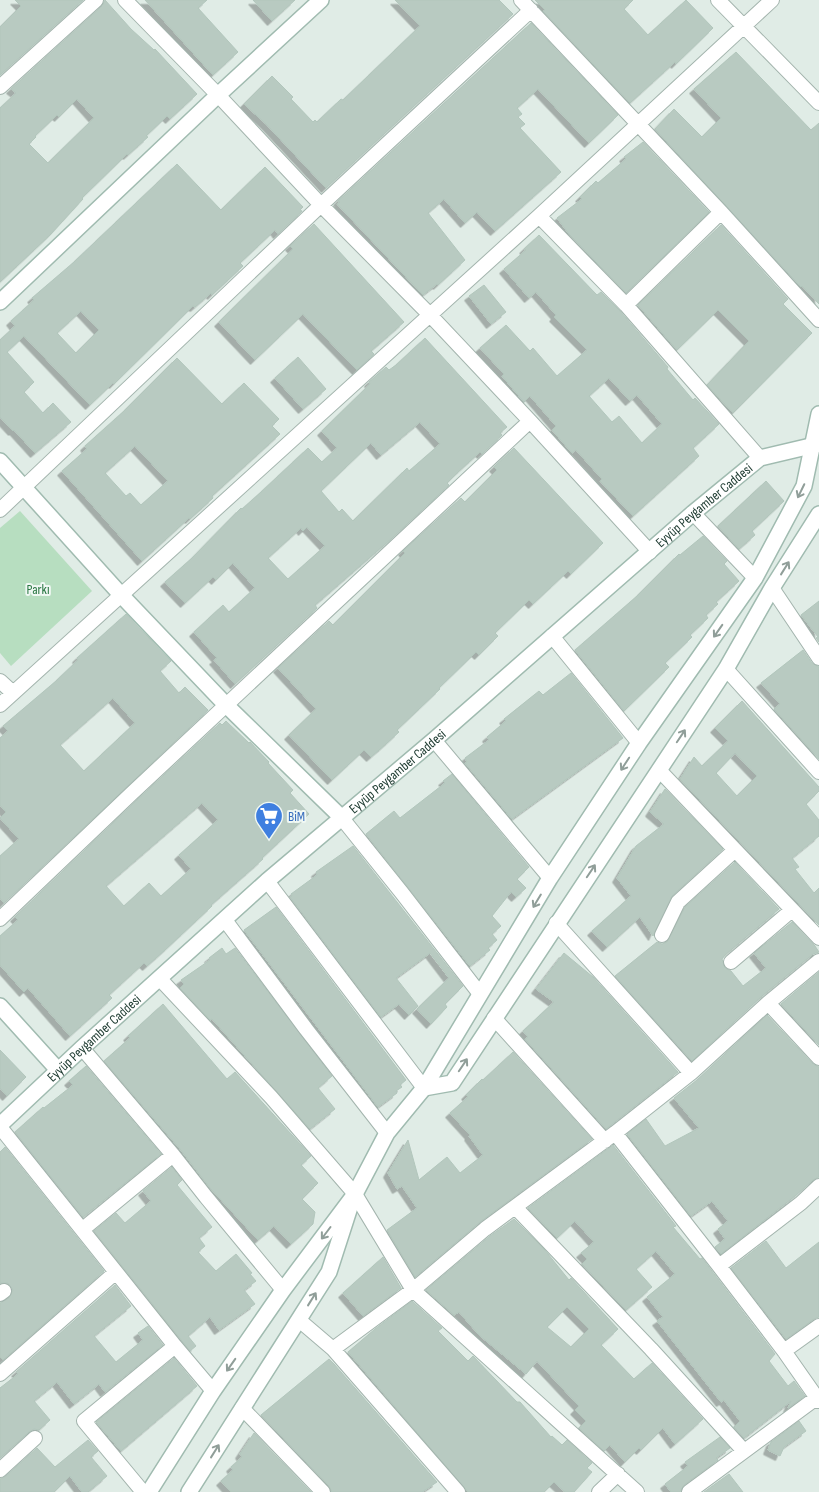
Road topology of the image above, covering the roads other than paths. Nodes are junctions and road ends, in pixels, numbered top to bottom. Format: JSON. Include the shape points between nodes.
{"nodes":[{"id":1,"x":96,"y":0,"type":"edge"},
{"id":2,"x":125,"y":0,"type":"edge"},
{"id":3,"x":321,"y":0,"type":"edge"},
{"id":4,"x":718,"y":0,"type":"edge"},
{"id":5,"x":772,"y":0,"type":"edge"},
{"id":6,"x":526,"y":5,"type":"edge"},
{"id":7,"x":744,"y":26,"type":"junction"},
{"id":8,"x":0,"y":87,"type":"edge"},
{"id":9,"x":218,"y":95,"type":"junction"},
{"id":10,"x":819,"y":103,"type":"edge"},
{"id":11,"x":638,"y":124,"type":"junction"},
{"id":12,"x":321,"y":205,"type":"junction"},
{"id":13,"x":721,"y":212,"type":"junction"},
{"id":14,"x":539,"y":216,"type":"junction"},
{"id":15,"x":0,"y":302,"type":"edge"},
{"id":16,"x":626,"y":305,"type":"junction"},
{"id":17,"x":430,"y":314,"type":"junction"},
{"id":18,"x":819,"y":320,"type":"edge"},
{"id":19,"x":819,"y":414,"type":"edge"},
{"id":20,"x":530,"y":421,"type":"junction"},
{"id":21,"x":816,"y":444,"type":"edge"},
{"id":22,"x":760,"y":458,"type":"junction"},
{"id":23,"x":0,"y":461,"type":"edge"},
{"id":24,"x":24,"y":487,"type":"junction"},
{"id":25,"x":0,"y":510,"type":"edge"},
{"id":26,"x":693,"y":514,"type":"junction"},
{"id":27,"x":818,"y":519,"type":"edge"},
{"id":28,"x":650,"y":552,"type":"junction"},
{"id":29,"x":755,"y":578,"type":"junction"},
{"id":30,"x":772,"y":588,"type":"junction"},
{"id":31,"x":122,"y":596,"type":"junction"},
{"id":32,"x":552,"y":636,"type":"junction"},
{"id":33,"x":819,"y":658,"type":"edge"},
{"id":34,"x":726,"y":668,"type":"junction"},
{"id":35,"x":0,"y":681,"type":"edge"},
{"id":36,"x":12,"y":693,"type":"junction"},
{"id":37,"x":0,"y":704,"type":"edge"},
{"id":38,"x":226,"y":705,"type":"junction"},
{"id":39,"x":434,"y":740,"type":"junction"},
{"id":40,"x":639,"y":743,"type":"junction"},
{"id":41,"x":659,"y":770,"type":"junction"},
{"id":42,"x":819,"y":772,"type":"edge"},
{"id":43,"x":341,"y":817,"type":"junction"},
{"id":44,"x":735,"y":850,"type":"junction"},
{"id":45,"x":550,"y":878,"type":"junction"},
{"id":46,"x":267,"y":882,"type":"junction"},
{"id":47,"x":792,"y":910,"type":"junction"},
{"id":48,"x":0,"y":919,"type":"edge"},
{"id":49,"x":226,"y":920,"type":"junction"},
{"id":50,"x":556,"y":923,"type":"junction"},
{"id":51,"x":662,"y":935,"type":"dead end"},
{"id":52,"x":819,"y":938,"type":"edge"},
{"id":53,"x":819,"y":961,"type":"edge"},
{"id":54,"x":731,"y":962,"type":"dead end"},
{"id":55,"x":160,"y":979,"type":"junction"},
{"id":56,"x":480,"y":994,"type":"junction"},
{"id":57,"x":768,"y":1003,"type":"junction"},
{"id":58,"x":0,"y":1006,"type":"edge"},
{"id":59,"x":494,"y":1018,"type":"junction"},
{"id":60,"x":82,"y":1048,"type":"junction"},
{"id":61,"x":819,"y":1058,"type":"edge"},
{"id":62,"x":58,"y":1070,"type":"junction"},
{"id":63,"x":691,"y":1073,"type":"junction"},
{"id":64,"x":424,"y":1088,"type":"junction"},
{"id":65,"x":0,"y":1126,"type":"edge"},
{"id":66,"x":387,"y":1133,"type":"junction"},
{"id":67,"x":610,"y":1137,"type":"junction"},
{"id":68,"x":173,"y":1155,"type":"junction"},
{"id":69,"x":819,"y":1186,"type":"edge"},
{"id":70,"x":355,"y":1194,"type":"junction"},
{"id":71,"x":515,"y":1207,"type":"junction"},
{"id":72,"x":83,"y":1229,"type":"junction"},
{"id":73,"x":719,"y":1266,"type":"junction"},
{"id":74,"x":116,"y":1272,"type":"junction"},
{"id":75,"x":283,"y":1290,"type":"junction"},
{"id":76,"x":413,"y":1290,"type":"junction"},
{"id":77,"x":299,"y":1320,"type":"junction"},
{"id":78,"x":819,"y":1326,"type":"edge"},
{"id":79,"x":175,"y":1346,"type":"junction"},
{"id":80,"x":333,"y":1349,"type":"junction"},
{"id":81,"x":784,"y":1351,"type":"junction"},
{"id":82,"x":0,"y":1374,"type":"edge"},
{"id":83,"x":213,"y":1391,"type":"junction"},
{"id":84,"x":818,"y":1398,"type":"edge"},
{"id":85,"x":242,"y":1408,"type":"junction"},
{"id":86,"x":35,"y":1438,"type":"dead end"},
{"id":87,"x":744,"y":1451,"type":"junction"},
{"id":88,"x":0,"y":1470,"type":"edge"},
{"id":89,"x":618,"y":1474,"type":"junction"},
{"id":90,"x":321,"y":1491,"type":"edge"},
{"id":91,"x":143,"y":1492,"type":"edge"},
{"id":92,"x":149,"y":1492,"type":"edge"},
{"id":93,"x":189,"y":1492,"type":"edge"},
{"id":94,"x":458,"y":1492,"type":"edge"},
{"id":95,"x":600,"y":1492,"type":"edge"},
{"id":96,"x":637,"y":1492,"type":"edge"},
{"id":97,"x":689,"y":1492,"type":"edge"}],
"edges":[{"from":1,"to":8,"type":"street"},
{"from":2,"to":9,"type":"street"},
{"from":3,"to":9,"type":"street"},
{"from":4,"to":7,"type":"street"},
{"from":5,"to":7,"type":"street"},
{"from":6,"to":11,"type":"street"},
{"from":6,"to":12,"type":"street"},
{"from":7,"to":10,"type":"street"},
{"from":7,"to":11,"type":"street"},
{"from":9,"to":12,"type":"street"},
{"from":9,"to":15,"type":"street"},
{"from":11,"to":13,"type":"street"},
{"from":11,"to":14,"type":"street"},
{"from":12,"to":17,"type":"street"},
{"from":12,"to":24,"type":"street"},
{"from":13,"to":16,"type":"street"},
{"from":13,"to":18,"type":"street"},
{"from":14,"to":16,"type":"street"},
{"from":14,"to":17,"type":"street"},
{"from":16,"to":22,"type":"street"},
{"from":17,"to":20,"type":"street"},
{"from":17,"to":31,"type":"street"},
{"from":19,"to":21,"type":"street"},
{"from":20,"to":28,"type":"street"},
{"from":20,"to":38,"type":"street"},
{"from":21,"to":22,"type":"street","name":"Eyyüp Peygamber Caddesi"},
{"from":21,"to":29,"type":"street","one_way":true,"via":[[804,486]]},
{"from":22,"to":26,"type":"street","name":"Eyyüp Peygamber Caddesi"},
{"from":23,"to":24,"type":"street"},
{"from":24,"to":25,"type":"street"},
{"from":24,"to":31,"type":"street"},
{"from":26,"to":28,"type":"street","name":"Eyyüp Peygamber Caddesi"},
{"from":26,"to":29,"type":"street"},
{"from":30,"to":27,"type":"street","one_way":true},
{"from":28,"to":32,"type":"street","name":"Eyyüp Peygamber Caddesi"},
{"from":29,"to":40,"type":"street","one_way":true},
{"from":30,"to":33,"type":"street"},
{"from":30,"to":34,"type":"street"},
{"from":31,"to":36,"type":"street"},
{"from":31,"to":38,"type":"street"},
{"from":32,"to":39,"type":"street","name":"Eyyüp Peygamber Caddesi"},
{"from":32,"to":40,"type":"street"},
{"from":41,"to":34,"type":"street","one_way":true},
{"from":34,"to":42,"type":"street"},
{"from":35,"to":36,"type":"street"},
{"from":36,"to":37,"type":"street"},
{"from":38,"to":43,"type":"street"},
{"from":38,"to":48,"type":"street"},
{"from":39,"to":43,"type":"street","name":"Eyyüp Peygamber Caddesi"},
{"from":39,"to":45,"type":"street"},
{"from":40,"to":45,"type":"street","one_way":true},
{"from":41,"to":44,"type":"street"},
{"from":50,"to":41,"type":"street","one_way":true},
{"from":43,"to":46,"type":"street","name":"Eyyüp Peygamber Caddesi"},
{"from":43,"to":56,"type":"street"},
{"from":44,"to":47,"type":"street"},
{"from":44,"to":51,"type":"street","via":[[678,902]]},
{"from":45,"to":56,"type":"street","one_way":true},
{"from":46,"to":49,"type":"street","name":"Eyyüp Peygamber Caddesi"},
{"from":46,"to":64,"type":"street"},
{"from":47,"to":52,"type":"street"},
{"from":47,"to":54,"type":"street"},
{"from":49,"to":55,"type":"street","name":"Eyyüp Peygamber Caddesi"},
{"from":49,"to":66,"type":"street"},
{"from":50,"to":59,"type":"street"},
{"from":50,"to":63,"type":"street"},
{"from":53,"to":57,"type":"street"},
{"from":55,"to":60,"type":"street","name":"Eyyüp Peygamber Caddesi"},
{"from":55,"to":70,"type":"street","via":[[271,1097]]},
{"from":56,"to":64,"type":"street"},
{"from":57,"to":61,"type":"street"},
{"from":57,"to":63,"type":"street"},
{"from":58,"to":62,"type":"street"},
{"from":64,"to":59,"type":"street","one_way":true,"via":[[452,1083]]},
{"from":59,"to":67,"type":"street"},
{"from":60,"to":62,"type":"street","name":"Eyyüp Peygamber Caddesi"},
{"from":60,"to":68,"type":"street"},
{"from":62,"to":65,"type":"street","name":"Eyyüp Peygamber Caddesi"},
{"from":63,"to":67,"type":"street"},
{"from":64,"to":66,"type":"street"},
{"from":65,"to":72,"type":"street"},
{"from":66,"to":70,"type":"street"},
{"from":67,"to":71,"type":"street"},
{"from":67,"to":73,"type":"street"},
{"from":68,"to":72,"type":"street"},
{"from":68,"to":75,"type":"street"},
{"from":69,"to":73,"type":"street"},
{"from":70,"to":75,"type":"street","one_way":true},
{"from":70,"to":76,"type":"street"},
{"from":77,"to":70,"type":"street","one_way":true,"via":[[329,1272]]},
{"from":71,"to":76,"type":"street"},
{"from":71,"to":87,"type":"street"},
{"from":72,"to":74,"type":"street"},
{"from":73,"to":81,"type":"street"},
{"from":74,"to":79,"type":"street"},
{"from":74,"to":82,"type":"street"},
{"from":75,"to":83,"type":"street","one_way":true},
{"from":76,"to":80,"type":"street"},
{"from":76,"to":89,"type":"street"},
{"from":77,"to":80,"type":"street"},
{"from":77,"to":85,"type":"street"},
{"from":78,"to":81,"type":"street"},
{"from":79,"to":83,"type":"street"},
{"from":79,"to":91,"type":"street","via":[[84,1421]]},
{"from":80,"to":94,"type":"street"},
{"from":81,"to":84,"type":"street"},
{"from":83,"to":92,"type":"street"},
{"from":84,"to":87,"type":"street"},
{"from":85,"to":90,"type":"street"},
{"from":93,"to":85,"type":"street","one_way":true},
{"from":86,"to":88,"type":"street"},
{"from":87,"to":97,"type":"street"},
{"from":89,"to":95,"type":"street"},
{"from":89,"to":96,"type":"street"}]}
